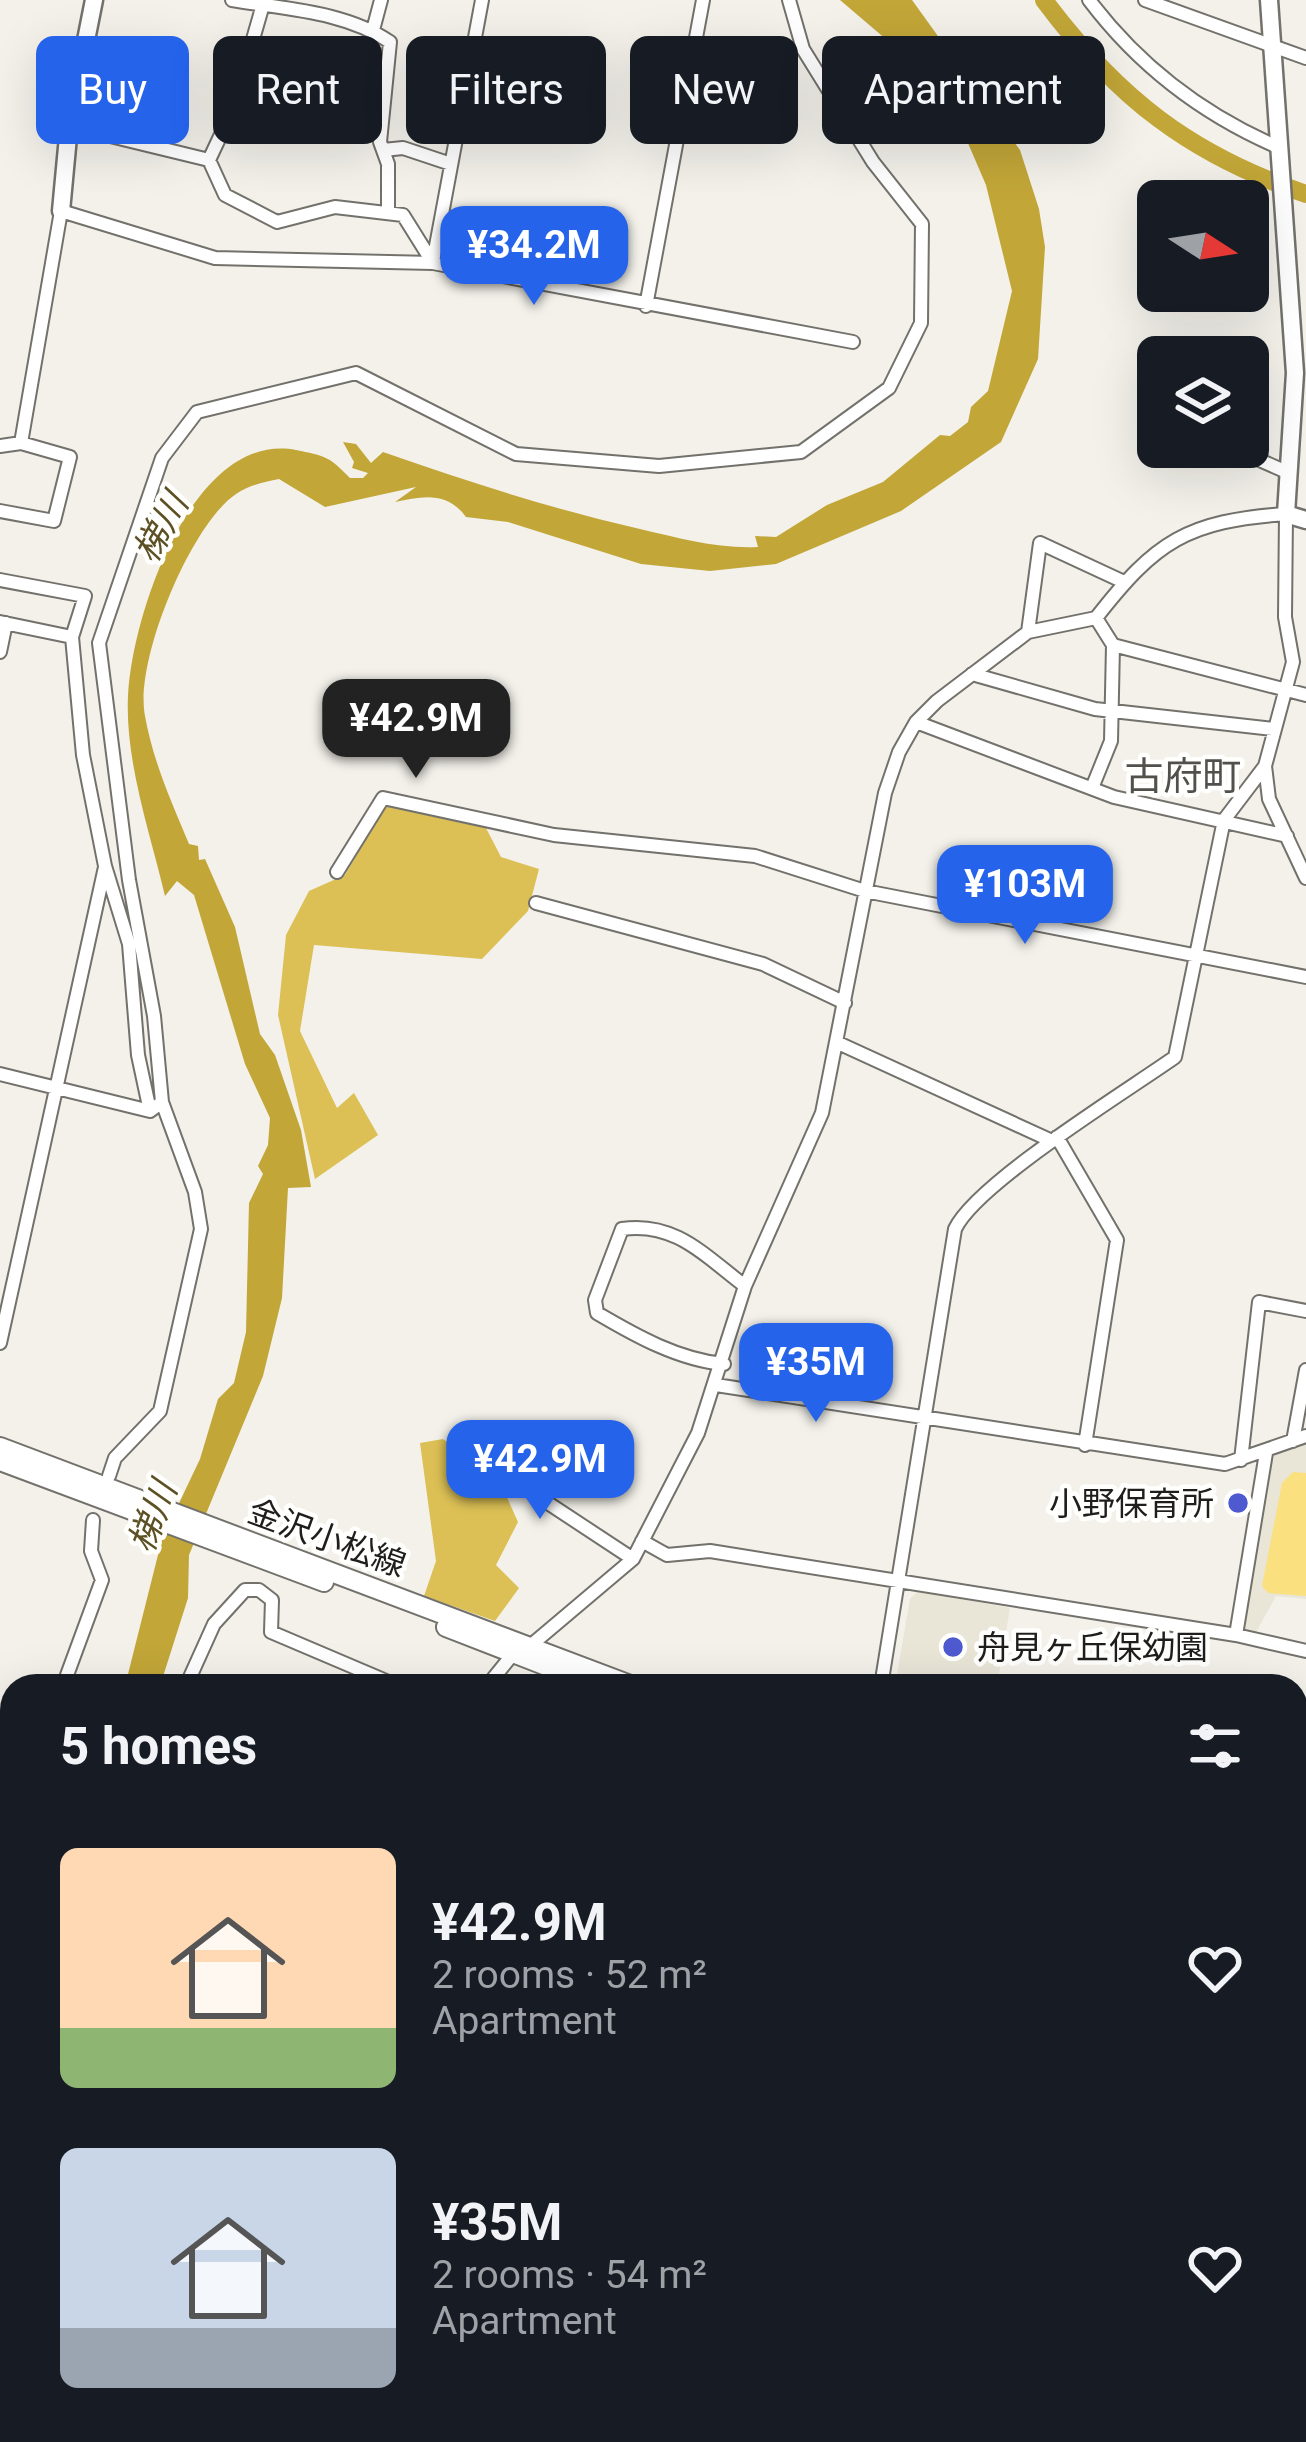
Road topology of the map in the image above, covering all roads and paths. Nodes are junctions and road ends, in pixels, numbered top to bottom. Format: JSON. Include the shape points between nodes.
{"nodes":[{"id":1,"x":94,"y":0,"type":"edge"},
{"id":2,"x":232,"y":0,"type":"edge"},
{"id":3,"x":381,"y":0,"type":"edge"},
{"id":4,"x":482,"y":0,"type":"edge"},
{"id":5,"x":703,"y":0,"type":"edge"},
{"id":6,"x":789,"y":0,"type":"edge"},
{"id":7,"x":1089,"y":0,"type":"edge"},
{"id":8,"x":1145,"y":0,"type":"edge"},
{"id":9,"x":1202,"y":0,"type":"edge"},
{"id":10,"x":1269,"y":0,"type":"edge"},
{"id":11,"x":264,"y":1,"type":"edge"},
{"id":12,"x":1195,"y":19,"type":"junction"},
{"id":13,"x":373,"y":31,"type":"junction"},
{"id":14,"x":87,"y":36,"type":"edge"},
{"id":15,"x":1274,"y":46,"type":"junction"},
{"id":16,"x":1306,"y":58,"type":"edge"},
{"id":17,"x":67,"y":144,"type":"edge"},
{"id":18,"x":143,"y":144,"type":"edge"},
{"id":19,"x":1280,"y":148,"type":"junction"},
{"id":20,"x":383,"y":150,"type":"junction"},
{"id":21,"x":209,"y":160,"type":"junction"},
{"id":22,"x":451,"y":164,"type":"junction"},
{"id":23,"x":61,"y":211,"type":"junction"},
{"id":24,"x":388,"y":211,"type":"junction"},
{"id":25,"x":433,"y":263,"type":"junction"},
{"id":26,"x":646,"y":305,"type":"junction"},
{"id":27,"x":854,"y":342,"type":"dead end"},
{"id":28,"x":21,"y":442,"type":"junction"},
{"id":29,"x":0,"y":446,"type":"edge"},
{"id":30,"x":1269,"y":464,"type":"edge"},
{"id":31,"x":1289,"y":473,"type":"junction"},
{"id":32,"x":0,"y":511,"type":"edge"},
{"id":33,"x":1286,"y":514,"type":"junction"},
{"id":34,"x":1306,"y":520,"type":"edge"},
{"id":35,"x":0,"y":580,"type":"edge"},
{"id":36,"x":1124,"y":582,"type":"junction"},
{"id":37,"x":1096,"y":618,"type":"junction"},
{"id":38,"x":3,"y":623,"type":"edge"},
{"id":39,"x":1028,"y":632,"type":"junction"},
{"id":40,"x":73,"y":638,"type":"junction"},
{"id":41,"x":1113,"y":645,"type":"junction"},
{"id":42,"x":0,"y":652,"type":"edge"},
{"id":43,"x":972,"y":674,"type":"junction"},
{"id":44,"x":1288,"y":688,"type":"junction"},
{"id":45,"x":1306,"y":695,"type":"edge"},
{"id":46,"x":1108,"y":711,"type":"junction"},
{"id":47,"x":916,"y":722,"type":"junction"},
{"id":48,"x":1273,"y":729,"type":"junction"},
{"id":49,"x":1265,"y":766,"type":"junction"},
{"id":50,"x":1092,"y":788,"type":"junction"},
{"id":51,"x":1223,"y":820,"type":"junction"},
{"id":52,"x":1287,"y":836,"type":"junction"},
{"id":53,"x":105,"y":866,"type":"junction"},
{"id":54,"x":337,"y":872,"type":"dead end"},
{"id":55,"x":1306,"y":878,"type":"edge"},
{"id":56,"x":865,"y":891,"type":"junction"},
{"id":57,"x":536,"y":903,"type":"dead end"},
{"id":58,"x":1196,"y":955,"type":"junction"},
{"id":59,"x":1306,"y":977,"type":"edge"},
{"id":60,"x":845,"y":1004,"type":"junction"},
{"id":61,"x":836,"y":1042,"type":"junction"},
{"id":62,"x":0,"y":1075,"type":"edge"},
{"id":63,"x":59,"y":1086,"type":"junction"},
{"id":64,"x":156,"y":1106,"type":"junction"},
{"id":65,"x":1054,"y":1139,"type":"junction"},
{"id":66,"x":745,"y":1286,"type":"junction"},
{"id":67,"x":1306,"y":1311,"type":"edge"},
{"id":68,"x":0,"y":1343,"type":"edge"},
{"id":69,"x":724,"y":1364,"type":"junction"},
{"id":70,"x":1306,"y":1370,"type":"edge"},
{"id":71,"x":716,"y":1385,"type":"junction"},
{"id":72,"x":925,"y":1418,"type":"junction"},
{"id":73,"x":1299,"y":1439,"type":"edge"},
{"id":74,"x":1085,"y":1444,"type":"junction"},
{"id":75,"x":0,"y":1448,"type":"edge"},
{"id":76,"x":469,"y":1451,"type":"dead end"},
{"id":77,"x":1266,"y":1453,"type":"junction"},
{"id":78,"x":1240,"y":1460,"type":"junction"},
{"id":79,"x":0,"y":1461,"type":"edge"},
{"id":80,"x":109,"y":1476,"type":"dead end"},
{"id":81,"x":86,"y":1487,"type":"junction"},
{"id":82,"x":93,"y":1520,"type":"dead end"},
{"id":83,"x":643,"y":1541,"type":"junction"},
{"id":84,"x":634,"y":1559,"type":"junction"},
{"id":85,"x":895,"y":1579,"type":"junction"},
{"id":86,"x":1235,"y":1635,"type":"junction"},
{"id":87,"x":521,"y":1650,"type":"junction"},
{"id":88,"x":1306,"y":1651,"type":"edge"},
{"id":89,"x":68,"y":1674,"type":"edge"},
{"id":90,"x":191,"y":1674,"type":"edge"},
{"id":91,"x":370,"y":1674,"type":"edge"},
{"id":92,"x":498,"y":1674,"type":"edge"},
{"id":93,"x":572,"y":1674,"type":"edge"},
{"id":94,"x":596,"y":1674,"type":"edge"},
{"id":95,"x":882,"y":1674,"type":"edge"}],
"edges":[{"from":1,"to":14,"type":"street"},
{"from":2,"to":11,"type":"street"},
{"from":3,"to":13,"type":"street"},
{"from":4,"to":22,"type":"street"},
{"from":5,"to":26,"type":"street"},
{"from":6,"to":64,"type":"street","via":[[802,49],[922,224],[921,322],[890,388],[801,452],[659,466],[516,454],[356,373],[197,412],[162,458],[99,643],[154,1016]]},
{"from":7,"to":19,"type":"street","via":[[1175,88],[1228,126]]},
{"from":8,"to":12,"type":"street"},
{"from":9,"to":12,"type":"street"},
{"from":10,"to":15,"type":"street"},
{"from":11,"to":13,"type":"street"},
{"from":11,"to":21,"type":"street","via":[[233,109]]},
{"from":12,"to":15,"type":"street"},
{"from":13,"to":20,"type":"street","via":[[390,42]]},
{"from":15,"to":16,"type":"street"},
{"from":15,"to":19,"type":"street"},
{"from":17,"to":23,"type":"street"},
{"from":18,"to":21,"type":"street"},
{"from":19,"to":31,"type":"street","via":[[1295,373]]},
{"from":20,"to":22,"type":"street"},
{"from":20,"to":24,"type":"street"},
{"from":21,"to":24,"type":"street","via":[[225,195],[277,222],[335,207]]},
{"from":22,"to":25,"type":"street"},
{"from":23,"to":25,"type":"street","via":[[215,258]]},
{"from":23,"to":28,"type":"street"},
{"from":24,"to":25,"type":"street","via":[[407,218]]},
{"from":25,"to":26,"type":"street"},
{"from":26,"to":27,"type":"street"},
{"from":28,"to":29,"type":"street"},
{"from":28,"to":32,"type":"street","via":[[70,457],[54,521]]},
{"from":30,"to":31,"type":"street"},
{"from":31,"to":33,"type":"street"},
{"from":33,"to":34,"type":"street"},
{"from":33,"to":36,"type":"street","via":[[1195,529],[1139,562]]},
{"from":33,"to":44,"type":"street"},
{"from":35,"to":40,"type":"street","via":[[85,596]]},
{"from":36,"to":37,"type":"street"},
{"from":36,"to":39,"type":"street","via":[[1040,543]]},
{"from":37,"to":39,"type":"street"},
{"from":37,"to":41,"type":"street"},
{"from":38,"to":40,"type":"street"},
{"from":38,"to":42,"type":"street"},
{"from":39,"to":43,"type":"street"},
{"from":40,"to":53,"type":"street","via":[[83,755]]},
{"from":41,"to":44,"type":"street"},
{"from":41,"to":46,"type":"street"},
{"from":43,"to":46,"type":"street"},
{"from":43,"to":47,"type":"street"},
{"from":44,"to":45,"type":"street"},
{"from":44,"to":48,"type":"street"},
{"from":46,"to":48,"type":"street"},
{"from":46,"to":50,"type":"street","via":[[1111,741]]},
{"from":47,"to":50,"type":"street"},
{"from":47,"to":56,"type":"street","via":[[886,793]]},
{"from":48,"to":49,"type":"street"},
{"from":49,"to":51,"type":"street"},
{"from":49,"to":52,"type":"street","via":[[1269,799]]},
{"from":50,"to":51,"type":"street"},
{"from":51,"to":52,"type":"street"},
{"from":51,"to":58,"type":"street"},
{"from":52,"to":55,"type":"street"},
{"from":53,"to":63,"type":"street"},
{"from":53,"to":64,"type":"street","via":[[129,944],[138,1054]]},
{"from":54,"to":56,"type":"street","via":[[383,798],[554,836],[755,856]]},
{"from":56,"to":58,"type":"street"},
{"from":56,"to":60,"type":"street"},
{"from":57,"to":60,"type":"street","via":[[763,964]]},
{"from":58,"to":59,"type":"street"},
{"from":58,"to":65,"type":"street","via":[[1175,1058]]},
{"from":60,"to":61,"type":"street"},
{"from":61,"to":65,"type":"street"},
{"from":61,"to":66,"type":"street","via":[[822,1113]]},
{"from":62,"to":63,"type":"street"},
{"from":63,"to":64,"type":"street"},
{"from":63,"to":68,"type":"street"},
{"from":64,"to":80,"type":"street","via":[[195,1192],[201,1229],[160,1412],[115,1458]]},
{"from":65,"to":72,"type":"street","via":[[960,1219]]},
{"from":65,"to":74,"type":"street","via":[[1117,1240]]},
{"from":66,"to":69,"type":"street"},
{"from":66,"to":69,"type":"street","via":[[672,1231],[646,1225],[622,1228],[595,1300],[597,1313],[613,1322],[697,1361]]},
{"from":67,"to":78,"type":"street","via":[[1258,1302]]},
{"from":69,"to":71,"type":"street"},
{"from":70,"to":73,"type":"street"},
{"from":71,"to":72,"type":"street"},
{"from":71,"to":83,"type":"street"},
{"from":72,"to":74,"type":"street"},
{"from":72,"to":85,"type":"street"},
{"from":73,"to":77,"type":"street"},
{"from":74,"to":78,"type":"street"},
{"from":75,"to":81,"type":"main road","name":"金沢小松線"},
{"from":76,"to":84,"type":"street"},
{"from":77,"to":78,"type":"street"},
{"from":77,"to":86,"type":"street"},
{"from":79,"to":81,"type":"main road","name":"金沢小松線"},
{"from":81,"to":87,"type":"main road","name":"金沢小松線"},
{"from":82,"to":89,"type":"street","via":[[91,1551],[102,1580]]},
{"from":83,"to":84,"type":"street"},
{"from":83,"to":85,"type":"street","via":[[667,1555],[710,1550]]},
{"from":84,"to":87,"type":"street"},
{"from":85,"to":86,"type":"street"},
{"from":85,"to":95,"type":"street"},
{"from":86,"to":88,"type":"street"},
{"from":87,"to":92,"type":"street"},
{"from":87,"to":93,"type":"main road","name":"金沢小松線"},
{"from":87,"to":94,"type":"main road","name":"金沢小松線"},
{"from":90,"to":91,"type":"street","via":[[214,1624],[245,1590],[272,1600],[271,1632]]}]}
